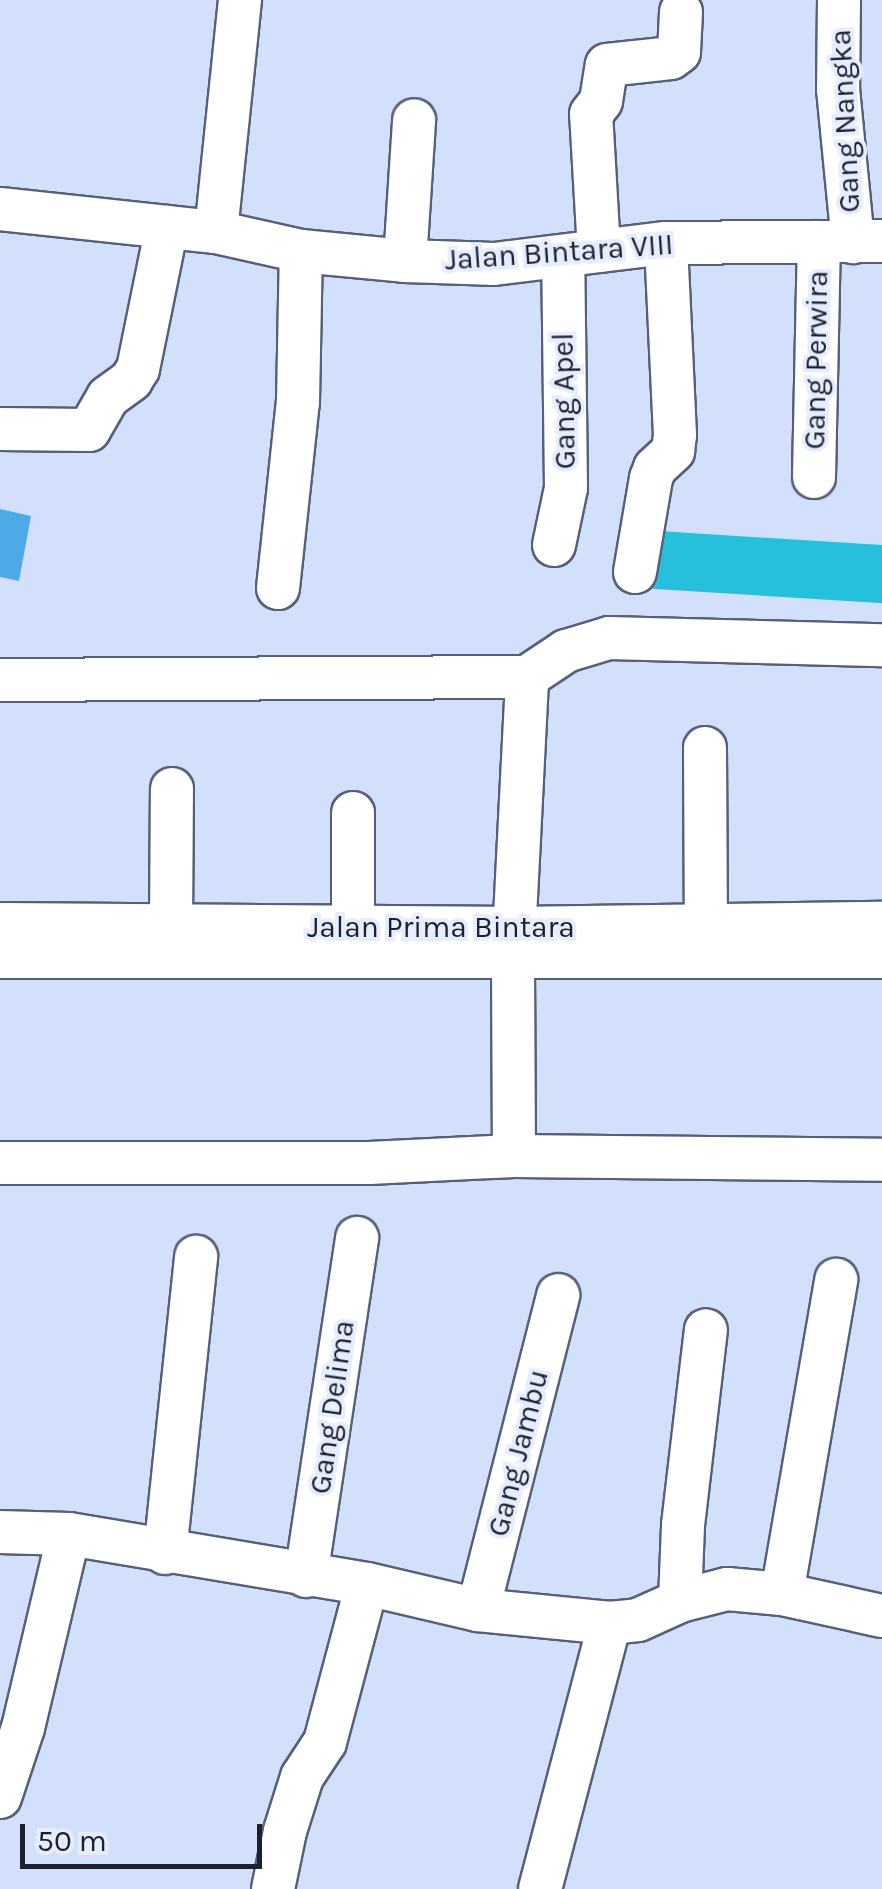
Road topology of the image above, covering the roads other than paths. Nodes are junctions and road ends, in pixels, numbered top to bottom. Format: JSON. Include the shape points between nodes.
{"nodes":[{"id":1,"x":240,"y":0,"type":"edge"},
{"id":2,"x":839,"y":0,"type":"edge"},
{"id":3,"x":681,"y":12,"type":"dead end"},
{"id":4,"x":414,"y":120,"type":"dead end"},
{"id":5,"x":0,"y":210,"type":"edge"},
{"id":6,"x":168,"y":227,"type":"junction"},
{"id":7,"x":216,"y":232,"type":"junction"},
{"id":8,"x":851,"y":242,"type":"edge"},
{"id":9,"x":666,"y":243,"type":"junction"},
{"id":10,"x":301,"y":251,"type":"junction"},
{"id":11,"x":581,"y":253,"type":"junction"},
{"id":12,"x":405,"y":262,"type":"junction"},
{"id":13,"x":0,"y":429,"type":"edge"},
{"id":14,"x":814,"y":477,"type":"dead end"},
{"id":15,"x":554,"y":545,"type":"dead end"},
{"id":16,"x":635,"y":572,"type":"dead end"},
{"id":17,"x":278,"y":588,"type":"dead end"},
{"id":18,"x":882,"y":645,"type":"edge"},
{"id":19,"x":527,"y":677,"type":"junction"},
{"id":20,"x":0,"y":680,"type":"edge"},
{"id":21,"x":705,"y":748,"type":"dead end"},
{"id":22,"x":172,"y":790,"type":"dead end"},
{"id":23,"x":353,"y":813,"type":"dead end"},
{"id":24,"x":882,"y":922,"type":"edge"},
{"id":25,"x":0,"y":924,"type":"edge"},
{"id":26,"x":171,"y":926,"type":"junction"},
{"id":27,"x":352,"y":926,"type":"junction"},
{"id":28,"x":706,"y":926,"type":"junction"},
{"id":29,"x":513,"y":942,"type":"junction"},
{"id":30,"x":0,"y":957,"type":"edge"},
{"id":31,"x":882,"y":957,"type":"edge"},
{"id":32,"x":514,"y":1156,"type":"junction"},
{"id":33,"x":882,"y":1160,"type":"edge"},
{"id":34,"x":0,"y":1164,"type":"edge"},
{"id":35,"x":357,"y":1238,"type":"dead end"},
{"id":36,"x":196,"y":1257,"type":"dead end"},
{"id":37,"x":836,"y":1280,"type":"dead end"},
{"id":38,"x":558,"y":1295,"type":"dead end"},
{"id":39,"x":706,"y":1330,"type":"dead end"},
{"id":40,"x":0,"y":1532,"type":"edge"},
{"id":41,"x":70,"y":1534,"type":"junction"},
{"id":42,"x":165,"y":1553,"type":"junction"},
{"id":43,"x":306,"y":1576,"type":"junction"},
{"id":44,"x":368,"y":1584,"type":"junction"},
{"id":45,"x":782,"y":1594,"type":"junction"},
{"id":46,"x":680,"y":1602,"type":"junction"},
{"id":47,"x":478,"y":1610,"type":"junction"},
{"id":48,"x":882,"y":1616,"type":"edge"},
{"id":49,"x":610,"y":1624,"type":"junction"},
{"id":50,"x":0,"y":1797,"type":"edge"},
{"id":51,"x":274,"y":1889,"type":"edge"},
{"id":52,"x":540,"y":1889,"type":"edge"}],
"edges":[{"from":1,"to":7,"type":"street"},
{"from":2,"to":8,"type":"street","name":"Gang Nangka","via":[[838,89]]},
{"from":3,"to":11,"type":"street","name":"Gang Apel","via":[[672,58],[607,65],[601,101],[591,114]]},
{"from":4,"to":12,"type":"street"},
{"from":5,"to":6,"type":"street","name":"Jalan Bintara VIII"},
{"from":6,"to":7,"type":"street","name":"Jalan Bintara VIII"},
{"from":6,"to":13,"type":"street","via":[[131,380],[82,431]]},
{"from":7,"to":10,"type":"street","name":"Jalan Bintara VIII"},
{"from":8,"to":9,"type":"street","name":"Jalan Bintara VIII"},
{"from":8,"to":14,"type":"street","name":"Gang Perwira"},
{"from":9,"to":11,"type":"street","name":"Jalan Bintara VIII"},
{"from":9,"to":16,"type":"street","via":[[675,435],[673,451],[651,478]]},
{"from":10,"to":12,"type":"street","name":"Jalan Bintara VIII"},
{"from":10,"to":17,"type":"street","via":[[298,402]]},
{"from":11,"to":12,"type":"street","name":"Jalan Bintara VIII","via":[[494,264]]},
{"from":11,"to":15,"type":"street","name":"Gang Apel","via":[[566,488]]},
{"from":18,"to":19,"type":"street","via":[[609,638],[566,650]]},
{"from":19,"to":20,"type":"street"},
{"from":19,"to":29,"type":"street"},
{"from":21,"to":28,"type":"street"},
{"from":22,"to":26,"type":"street"},
{"from":23,"to":27,"type":"street"},
{"from":24,"to":28,"type":"street","name":"Jalan Prima Bintara"},
{"from":25,"to":26,"type":"street","name":"Jalan Prima Bintara"},
{"from":26,"to":27,"type":"street","name":"Jalan Prima Bintara"},
{"from":27,"to":29,"type":"street","name":"Jalan Prima Bintara"},
{"from":28,"to":29,"type":"street","name":"Jalan Prima Bintara"},
{"from":29,"to":30,"type":"street","name":"Jalan Prima Bintara"},
{"from":29,"to":31,"type":"street","name":"Jalan Prima Bintara"},
{"from":29,"to":32,"type":"street"},
{"from":32,"to":33,"type":"street"},
{"from":32,"to":34,"type":"street"},
{"from":35,"to":43,"type":"street","name":"Gang Delima"},
{"from":36,"to":42,"type":"street"},
{"from":37,"to":45,"type":"street"},
{"from":38,"to":47,"type":"street","name":"Gang Jambu"},
{"from":39,"to":46,"type":"street"},
{"from":40,"to":41,"type":"street"},
{"from":41,"to":42,"type":"street"},
{"from":41,"to":50,"type":"street"},
{"from":42,"to":43,"type":"street"},
{"from":43,"to":44,"type":"street"},
{"from":44,"to":47,"type":"street"},
{"from":44,"to":51,"type":"street","via":[[325,1742],[302,1777],[284,1831]]},
{"from":45,"to":46,"type":"street","via":[[728,1590]]},
{"from":45,"to":48,"type":"street"},
{"from":46,"to":49,"type":"street"},
{"from":47,"to":49,"type":"street"},
{"from":49,"to":52,"type":"street"}]}
